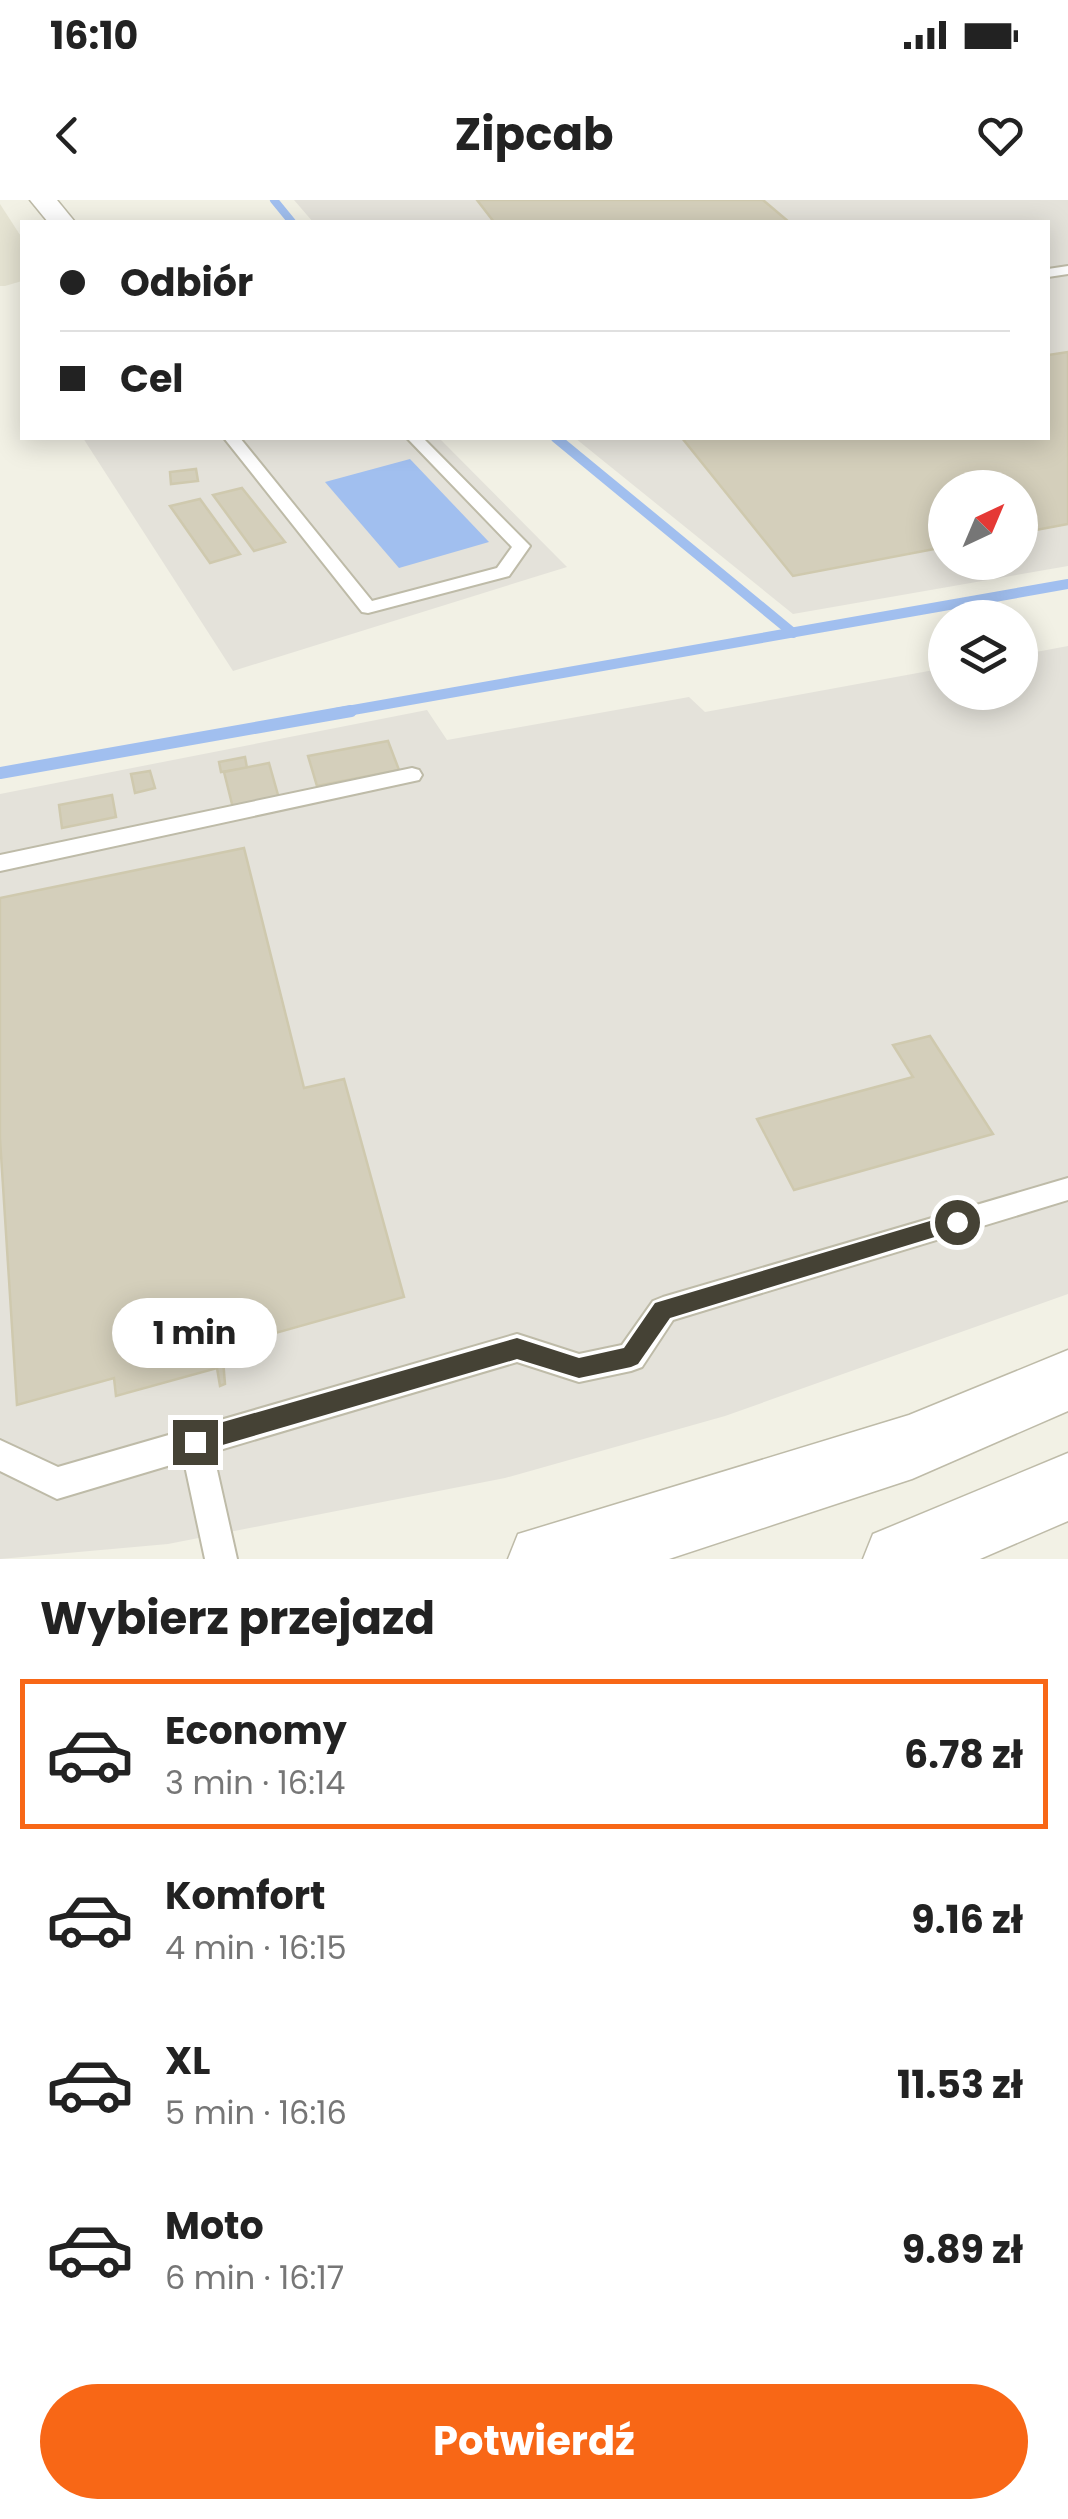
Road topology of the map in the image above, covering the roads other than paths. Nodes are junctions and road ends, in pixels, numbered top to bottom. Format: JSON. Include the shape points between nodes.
{"nodes":[{"id":1,"x":43,"y":200,"type":"edge"},
{"id":2,"x":60,"y":220,"type":"edge"},
{"id":3,"x":234,"y":440,"type":"edge"},
{"id":4,"x":416,"y":440,"type":"edge"},
{"id":5,"x":412,"y":775,"type":"dead end"},
{"id":6,"x":0,"y":863,"type":"edge"},
{"id":7,"x":1067,"y":1189,"type":"edge"},
{"id":8,"x":1068,"y":1380,"type":"edge"},
{"id":9,"x":195,"y":1442,"type":"junction"},
{"id":10,"x":0,"y":1455,"type":"edge"},
{"id":11,"x":1068,"y":1487,"type":"edge"},
{"id":12,"x":221,"y":1559,"type":"edge"},
{"id":13,"x":542,"y":1559,"type":"edge"},
{"id":14,"x":898,"y":1559,"type":"edge"}],
"edges":[{"from":1,"to":2,"type":"street"},
{"from":3,"to":4,"type":"lane","via":[[368,608],[503,572],[521,546]]},
{"from":5,"to":6,"type":"lane"},
{"from":7,"to":9,"type":"lane","via":[[663,1310],[631,1357],[579,1368],[517,1348]]},
{"from":8,"to":13,"type":"street","via":[[912,1447]]},
{"from":9,"to":10,"type":"lane","via":[[57,1483]]},
{"from":9,"to":12,"type":"lane"},
{"from":11,"to":14,"type":"street"}]}
